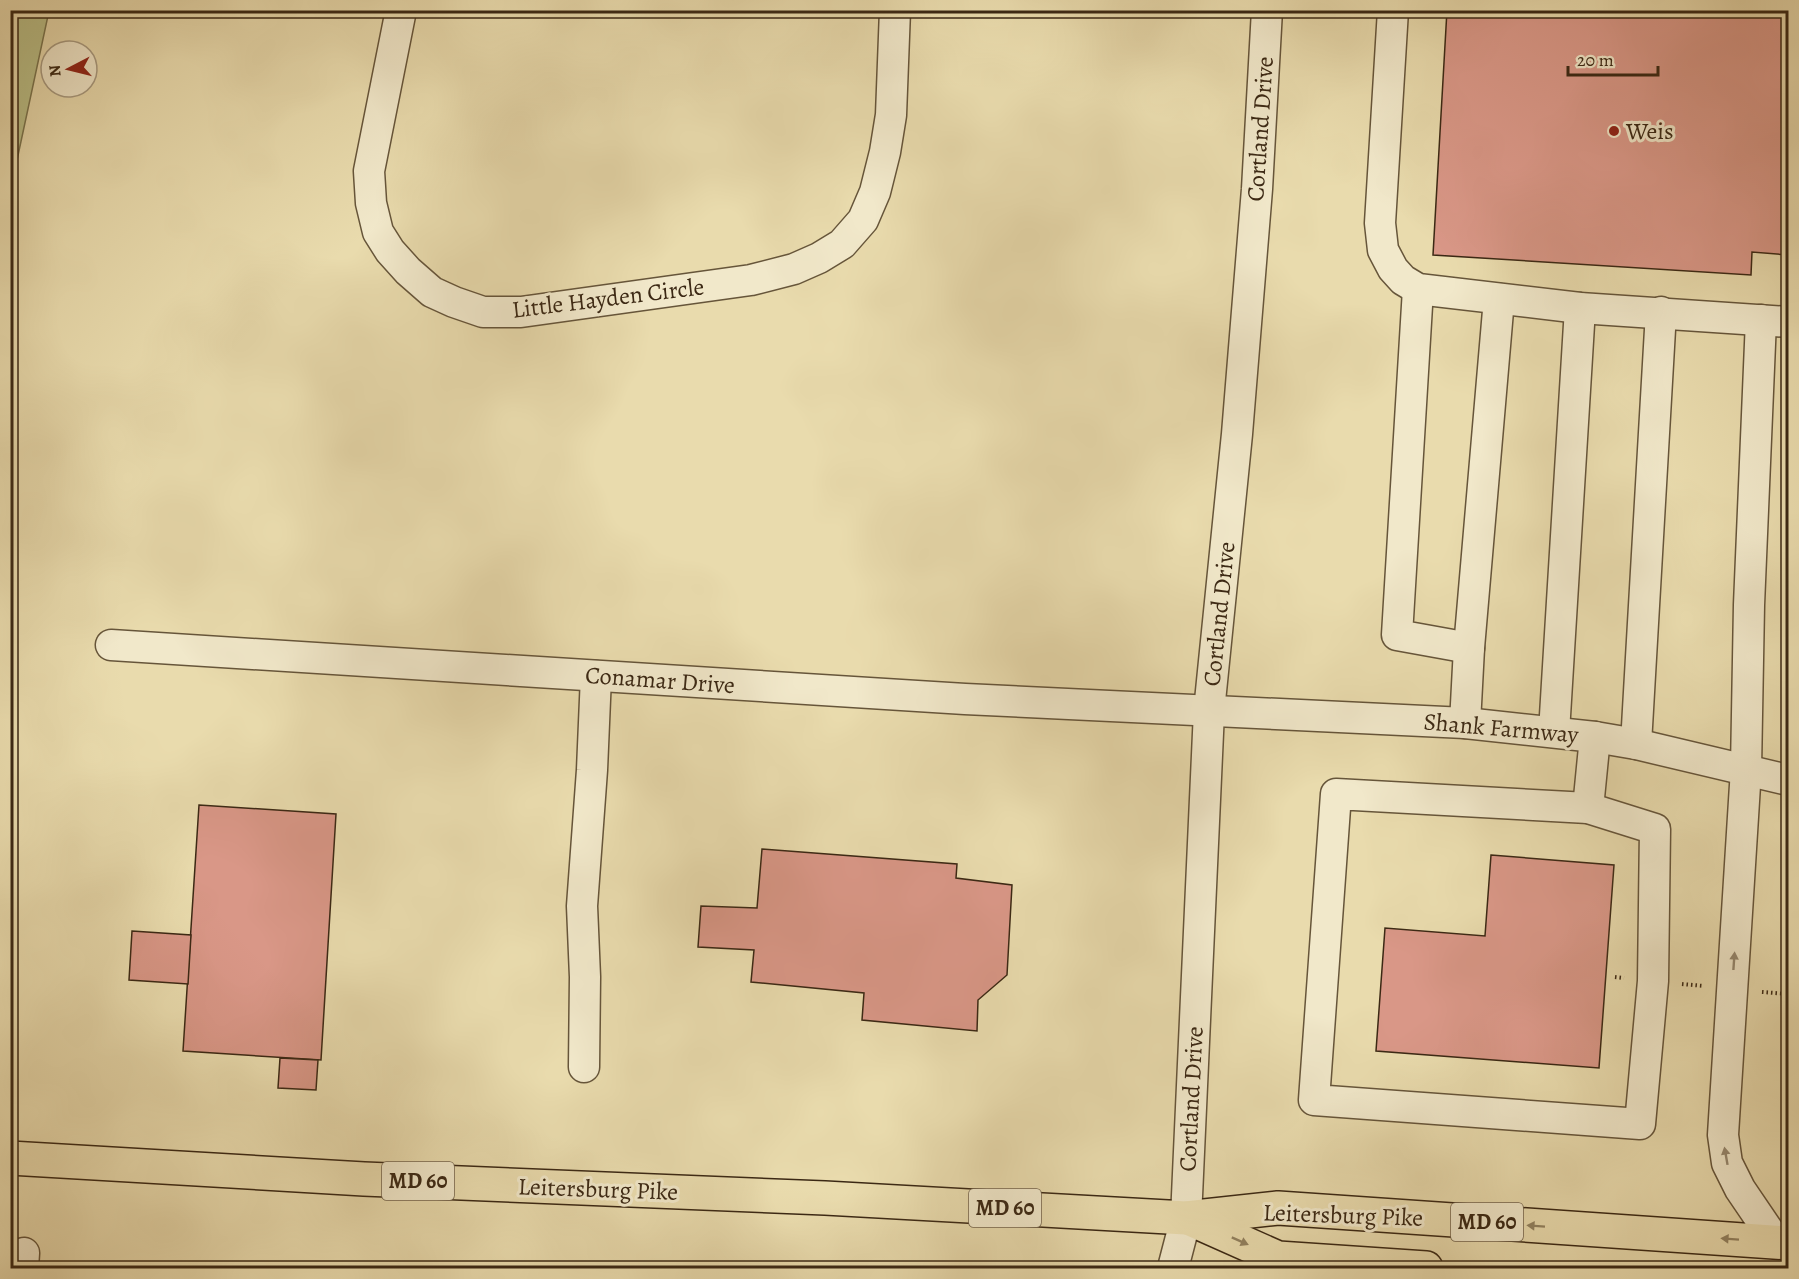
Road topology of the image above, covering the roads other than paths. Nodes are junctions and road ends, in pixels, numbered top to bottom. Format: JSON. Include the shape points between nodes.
{"nodes":[{"id":1,"x":401,"y":10,"type":"edge"},
{"id":2,"x":895,"y":10,"type":"edge"},
{"id":3,"x":1267,"y":10,"type":"edge"},
{"id":4,"x":1393,"y":10,"type":"edge"},
{"id":5,"x":1418,"y":289,"type":"junction"},
{"id":6,"x":1499,"y":299,"type":"junction"},
{"id":7,"x":1580,"y":308,"type":"junction"},
{"id":8,"x":1661,"y":312,"type":"junction"},
{"id":9,"x":1774,"y":321,"type":"edge"},
{"id":10,"x":111,"y":645,"type":"dead end"},
{"id":11,"x":1469,"y":648,"type":"junction"},
{"id":12,"x":596,"y":676,"type":"junction"},
{"id":13,"x":1209,"y":711,"type":"junction"},
{"id":14,"x":1466,"y":723,"type":"junction"},
{"id":15,"x":1554,"y":732,"type":"junction"},
{"id":16,"x":1595,"y":737,"type":"junction"},
{"id":17,"x":1636,"y":744,"type":"junction"},
{"id":18,"x":1746,"y":769,"type":"junction"},
{"id":19,"x":1788,"y":780,"type":"edge"},
{"id":20,"x":1588,"y":808,"type":"junction"},
{"id":21,"x":584,"y":1066,"type":"dead end"},
{"id":22,"x":10,"y":1158,"type":"edge"},
{"id":23,"x":1186,"y":1218,"type":"junction"},
{"id":24,"x":1782,"y":1242,"type":"edge"},
{"id":25,"x":1277,"y":1263,"type":"edge"},
{"id":26,"x":1381,"y":1267,"type":"edge"},
{"id":27,"x":1173,"y":1269,"type":"edge"},
{"id":28,"x":1426,"y":1269,"type":"edge"}],
"edges":[{"from":1,"to":2,"type":"street","name":"Little Hayden Circle","via":[[369,171],[378,232],[390,251],[432,292],[483,312],[521,312],[751,280],[794,269],[842,243],[862,220],[875,192],[885,152],[891,115]]},
{"from":3,"to":13,"type":"street","name":"Cortland Drive","via":[[1239,410]]},
{"from":4,"to":5,"type":"street","via":[[1380,224],[1383,250],[1393,269]]},
{"from":5,"to":6,"type":"street"},
{"from":5,"to":11,"type":"street","via":[[1397,635]]},
{"from":6,"to":7,"type":"street"},
{"from":6,"to":11,"type":"street"},
{"from":7,"to":8,"type":"street"},
{"from":7,"to":15,"type":"street"},
{"from":8,"to":9,"type":"street"},
{"from":8,"to":17,"type":"street"},
{"from":9,"to":18,"type":"street","via":[[1749,605]]},
{"from":10,"to":12,"type":"street","name":"Conamar Drive"},
{"from":11,"to":14,"type":"street"},
{"from":12,"to":13,"type":"street","name":"Conamar Drive"},
{"from":12,"to":21,"type":"street","via":[[582,906]]},
{"from":13,"to":14,"type":"street","name":"Shank Farmway"},
{"from":13,"to":23,"type":"street","name":"Cortland Drive"},
{"from":14,"to":15,"type":"street","name":"Shank Farmway"},
{"from":15,"to":16,"type":"street","name":"Shank Farmway"},
{"from":16,"to":17,"type":"street","name":"Shank Farmway"},
{"from":16,"to":20,"type":"street"},
{"from":17,"to":18,"type":"street","name":"Shank Farmway"},
{"from":18,"to":19,"type":"street","name":"Shank Farmway"},
{"from":24,"to":18,"type":"street","one_way":true,"via":[[1740,1190],[1727,1163],[1723,1136]]},
{"from":20,"to":20,"type":"street","via":[[1655,829],[1653,981],[1640,1124],[1314,1100],[1336,794]]},
{"from":22,"to":23,"type":"main road","name":"Leitersburg Pike","number":"MD 60"},
{"from":24,"to":23,"type":"main road","name":"Leitersburg Pike","number":"MD 60","one_way":true,"via":[[1278,1208]]},
{"from":23,"to":25,"type":"main road","name":"Leitersburg Pike","number":"MD 60","one_way":true},
{"from":23,"to":27,"type":"street","name":"Cortland Drive"},
{"from":25,"to":26,"type":"main road","name":"Leitersburg Pike","number":"MD 60"},
{"from":26,"to":28,"type":"main road","name":"Leitersburg Pike","number":"MD 60"}]}
